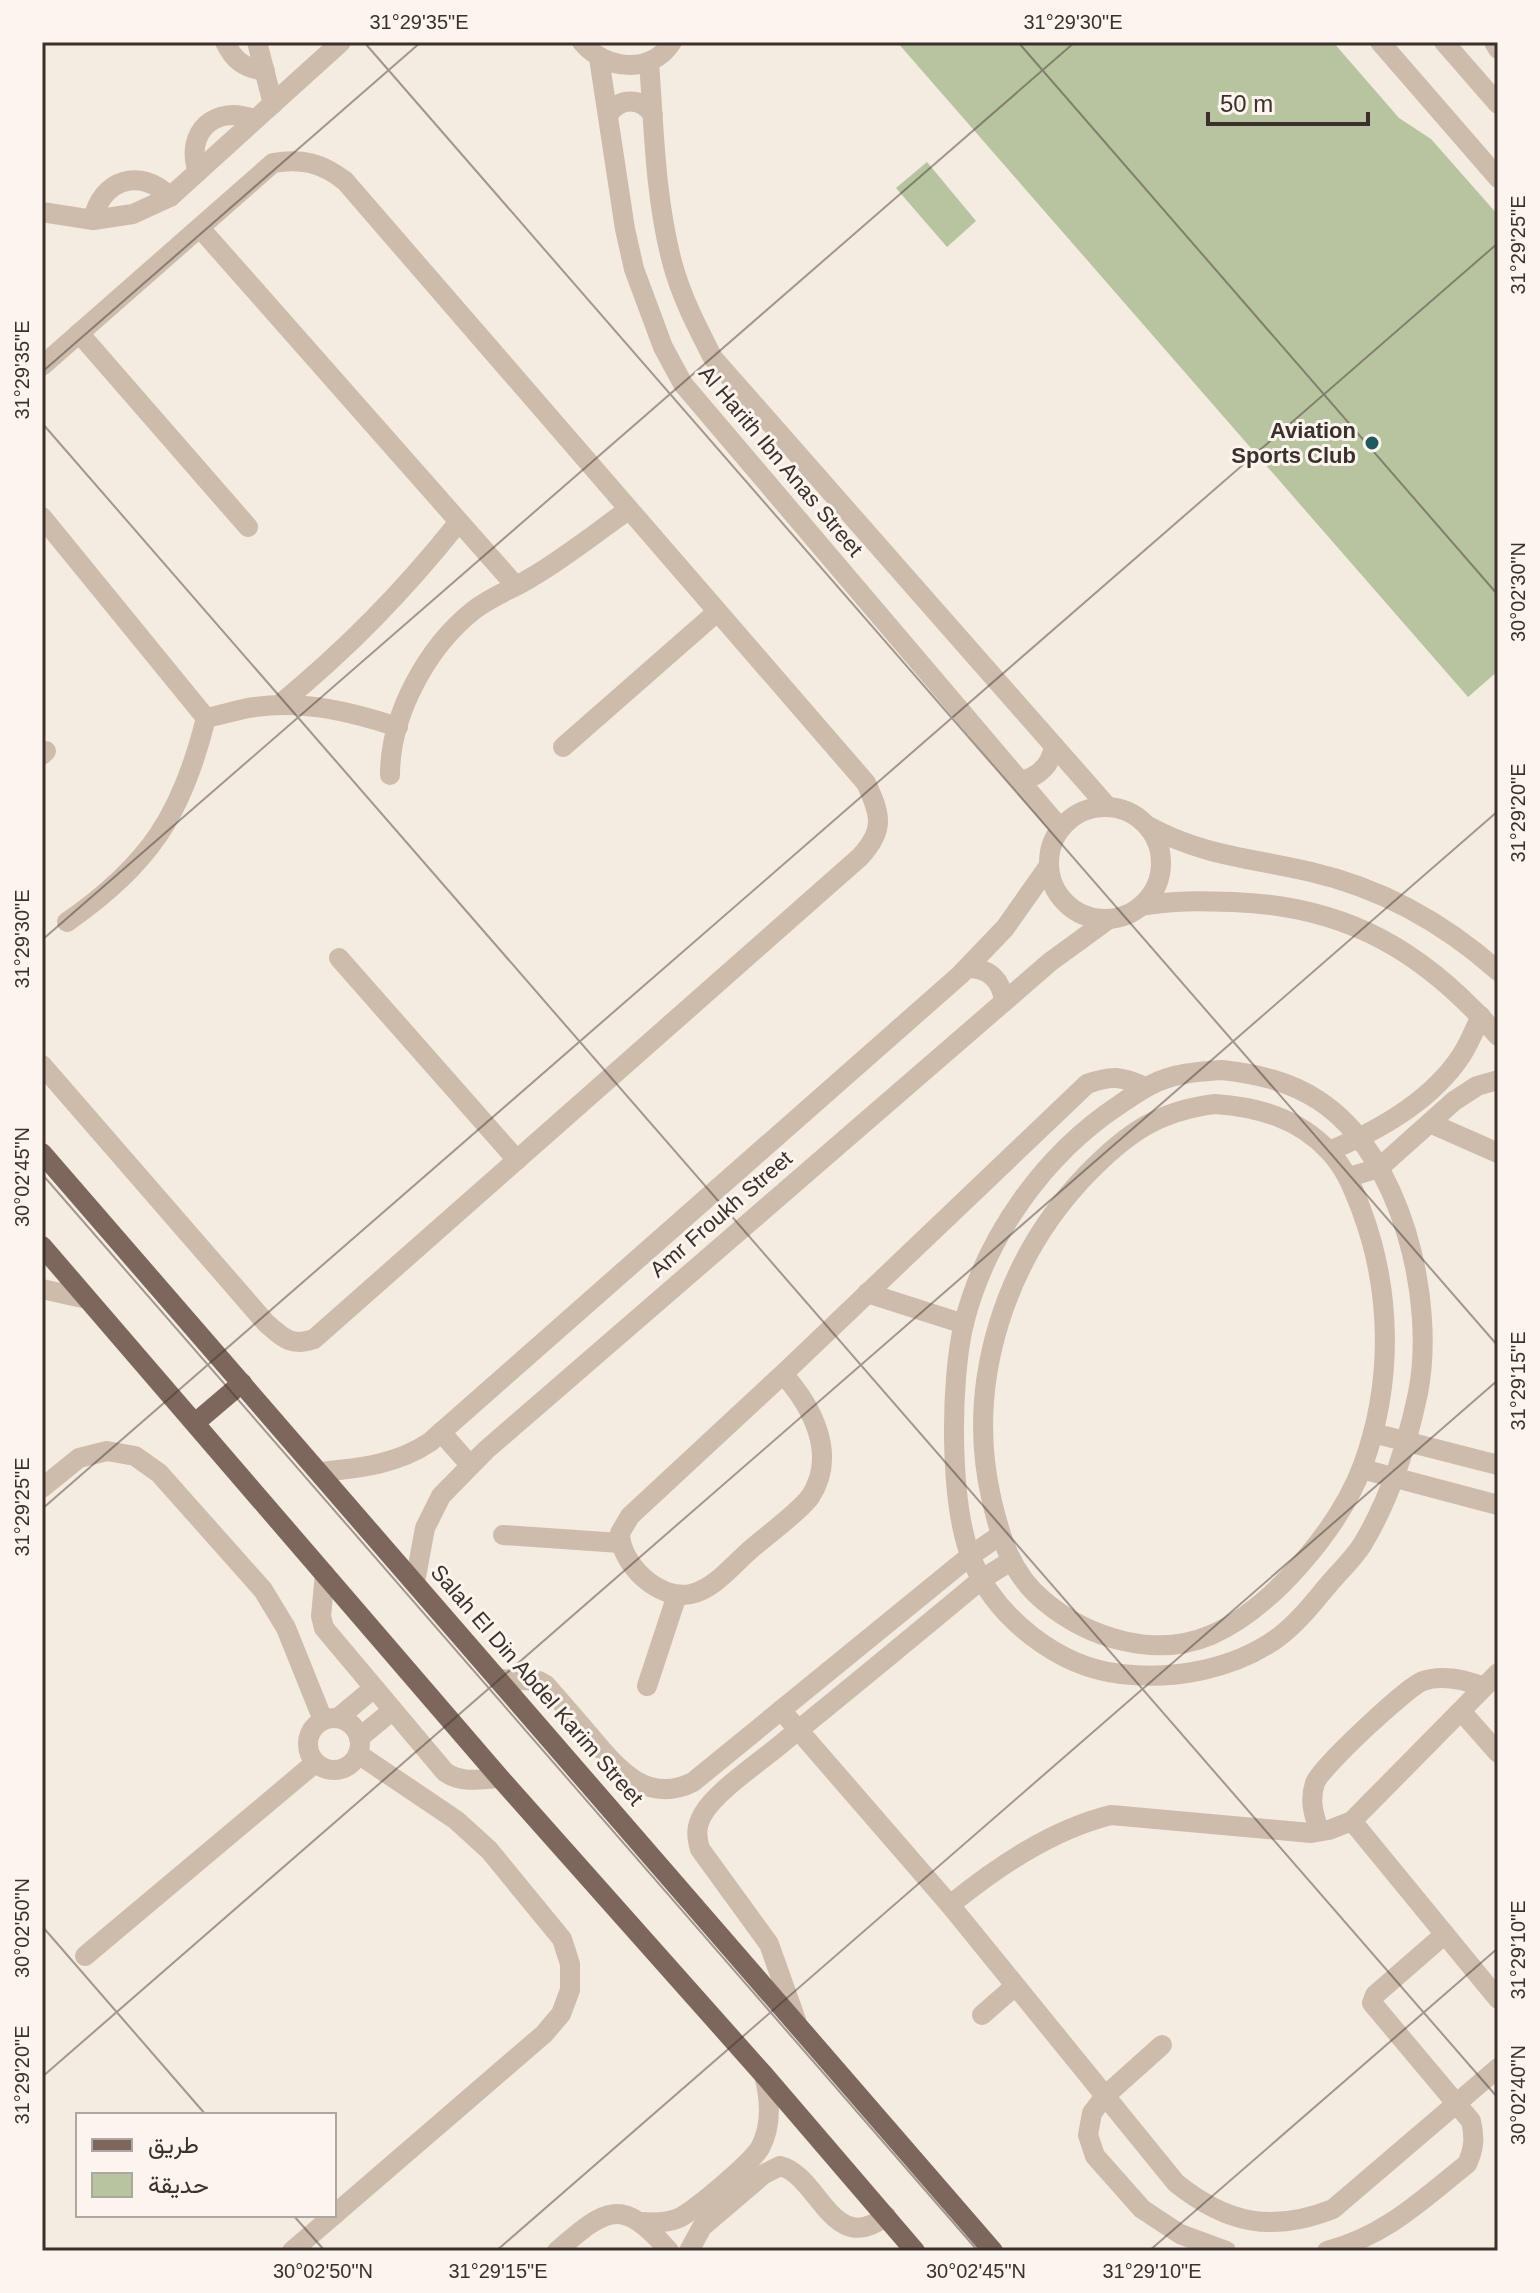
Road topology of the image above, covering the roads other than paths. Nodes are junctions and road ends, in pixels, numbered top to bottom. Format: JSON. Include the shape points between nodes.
{"nodes":[{"id":1,"x":225,"y":42,"type":"edge"},
{"id":2,"x":257,"y":42,"type":"edge"},
{"id":3,"x":341,"y":42,"type":"edge"},
{"id":4,"x":582,"y":42,"type":"edge"},
{"id":5,"x":672,"y":42,"type":"edge"},
{"id":6,"x":1380,"y":42,"type":"edge"},
{"id":7,"x":1444,"y":42,"type":"edge"},
{"id":8,"x":1494,"y":42,"type":"edge"},
{"id":9,"x":1498,"y":49,"type":"edge"},
{"id":10,"x":599,"y":58,"type":"junction"},
{"id":11,"x":649,"y":62,"type":"junction"},
{"id":12,"x":265,"y":71,"type":"junction"},
{"id":13,"x":273,"y":104,"type":"junction"},
{"id":14,"x":1498,"y":104,"type":"edge"},
{"id":15,"x":608,"y":115,"type":"junction"},
{"id":16,"x":653,"y":115,"type":"junction"},
{"id":17,"x":255,"y":120,"type":"junction"},
{"id":18,"x":198,"y":172,"type":"junction"},
{"id":19,"x":1498,"y":178,"type":"edge"},
{"id":20,"x":170,"y":197,"type":"junction"},
{"id":21,"x":42,"y":212,"type":"edge"},
{"id":22,"x":93,"y":220,"type":"junction"},
{"id":23,"x":200,"y":228,"type":"junction"},
{"id":24,"x":79,"y":333,"type":"junction"},
{"id":25,"x":42,"y":366,"type":"edge"},
{"id":26,"x":628,"y":510,"type":"junction"},
{"id":27,"x":458,"y":523,"type":"junction"},
{"id":28,"x":248,"y":527,"type":"dead end"},
{"id":29,"x":46,"y":530,"type":"edge"},
{"id":30,"x":515,"y":585,"type":"junction"},
{"id":31,"x":717,"y":612,"type":"junction"},
{"id":32,"x":279,"y":705,"type":"junction"},
{"id":33,"x":206,"y":718,"type":"junction"},
{"id":34,"x":398,"y":727,"type":"junction"},
{"id":35,"x":1054,"y":746,"type":"junction"},
{"id":36,"x":563,"y":747,"type":"dead end"},
{"id":37,"x":390,"y":775,"type":"dead end"},
{"id":38,"x":1020,"y":781,"type":"junction"},
{"id":39,"x":1107,"y":806,"type":"junction"},
{"id":40,"x":1148,"y":826,"type":"junction"},
{"id":41,"x":1060,"y":828,"type":"junction"},
{"id":42,"x":1048,"y":867,"type":"junction"},
{"id":43,"x":1141,"y":906,"type":"junction"},
{"id":44,"x":1109,"y":919,"type":"junction"},
{"id":45,"x":67,"y":922,"type":"dead end"},
{"id":46,"x":339,"y":958,"type":"dead end"},
{"id":47,"x":968,"y":968,"type":"junction"},
{"id":48,"x":1498,"y":971,"type":"edge"},
{"id":49,"x":1004,"y":1002,"type":"junction"},
{"id":50,"x":1481,"y":1016,"type":"junction"},
{"id":51,"x":1498,"y":1036,"type":"edge"},
{"id":52,"x":42,"y":1065,"type":"edge"},
{"id":53,"x":1498,"y":1080,"type":"edge"},
{"id":54,"x":1145,"y":1087,"type":"junction"},
{"id":55,"x":1430,"y":1123,"type":"junction"},
{"id":56,"x":1360,"y":1138,"type":"junction"},
{"id":57,"x":1329,"y":1151,"type":"junction"},
{"id":58,"x":42,"y":1153,"type":"edge"},
{"id":59,"x":1498,"y":1153,"type":"edge"},
{"id":60,"x":517,"y":1160,"type":"junction"},
{"id":61,"x":1379,"y":1168,"type":"junction"},
{"id":62,"x":1349,"y":1177,"type":"junction"},
{"id":63,"x":42,"y":1246,"type":"edge"},
{"id":64,"x":42,"y":1289,"type":"edge"},
{"id":65,"x":867,"y":1293,"type":"junction"},
{"id":66,"x":87,"y":1299,"type":"junction"},
{"id":67,"x":964,"y":1324,"type":"junction"},
{"id":68,"x":783,"y":1374,"type":"junction"},
{"id":69,"x":242,"y":1383,"type":"junction"},
{"id":70,"x":195,"y":1423,"type":"junction"},
{"id":71,"x":441,"y":1432,"type":"junction"},
{"id":72,"x":1373,"y":1433,"type":"junction"},
{"id":73,"x":1405,"y":1441,"type":"junction"},
{"id":74,"x":470,"y":1465,"type":"junction"},
{"id":75,"x":1498,"y":1465,"type":"edge"},
{"id":76,"x":1362,"y":1469,"type":"junction"},
{"id":77,"x":319,"y":1472,"type":"junction"},
{"id":78,"x":1395,"y":1478,"type":"junction"},
{"id":79,"x":42,"y":1488,"type":"edge"},
{"id":80,"x":1498,"y":1505,"type":"edge"},
{"id":81,"x":503,"y":1535,"type":"dead end"},
{"id":82,"x":999,"y":1536,"type":"junction"},
{"id":83,"x":620,"y":1543,"type":"junction"},
{"id":84,"x":970,"y":1556,"type":"junction"},
{"id":85,"x":1011,"y":1561,"type":"junction"},
{"id":86,"x":325,"y":1574,"type":"junction"},
{"id":87,"x":982,"y":1579,"type":"junction"},
{"id":88,"x":415,"y":1582,"type":"junction"},
{"id":89,"x":677,"y":1595,"type":"junction"},
{"id":90,"x":499,"y":1679,"type":"junction"},
{"id":91,"x":1491,"y":1680,"type":"edge"},
{"id":92,"x":647,"y":1686,"type":"dead end"},
{"id":93,"x":374,"y":1688,"type":"junction"},
{"id":94,"x":393,"y":1710,"type":"junction"},
{"id":95,"x":781,"y":1710,"type":"junction"},
{"id":96,"x":1461,"y":1711,"type":"junction"},
{"id":97,"x":331,"y":1719,"type":"junction"},
{"id":98,"x":799,"y":1730,"type":"junction"},
{"id":99,"x":359,"y":1746,"type":"junction"},
{"id":100,"x":1498,"y":1753,"type":"edge"},
{"id":101,"x":315,"y":1763,"type":"junction"},
{"id":102,"x":500,"y":1778,"type":"junction"},
{"id":103,"x":1352,"y":1821,"type":"junction"},
{"id":104,"x":1319,"y":1831,"type":"junction"},
{"id":105,"x":950,"y":1905,"type":"junction"},
{"id":106,"x":1445,"y":1934,"type":"junction"},
{"id":107,"x":85,"y":1956,"type":"dead end"},
{"id":108,"x":1015,"y":1986,"type":"junction"},
{"id":109,"x":1498,"y":1999,"type":"edge"},
{"id":110,"x":982,"y":2015,"type":"dead end"},
{"id":111,"x":796,"y":2020,"type":"junction"},
{"id":112,"x":1162,"y":2045,"type":"dead end"},
{"id":113,"x":1498,"y":2068,"type":"edge"},
{"id":114,"x":764,"y":2075,"type":"junction"},
{"id":115,"x":1105,"y":2096,"type":"junction"},
{"id":116,"x":1458,"y":2104,"type":"junction"},
{"id":117,"x":761,"y":2144,"type":"junction"},
{"id":118,"x":780,"y":2166,"type":"junction"},
{"id":119,"x":336,"y":2213,"type":"edge"},
{"id":120,"x":886,"y":2216,"type":"junction"},
{"id":121,"x":332,"y":2217,"type":"edge"},
{"id":122,"x":642,"y":2222,"type":"junction"},
{"id":123,"x":292,"y":2251,"type":"edge"},
{"id":124,"x":557,"y":2251,"type":"edge"},
{"id":125,"x":669,"y":2251,"type":"edge"},
{"id":126,"x":689,"y":2251,"type":"edge"},
{"id":127,"x":915,"y":2251,"type":"edge"},
{"id":128,"x":993,"y":2251,"type":"edge"},
{"id":129,"x":1226,"y":2251,"type":"edge"},
{"id":130,"x":1327,"y":2251,"type":"edge"}],
"edges":[{"from":1,"to":12,"type":"street","via":[[240,64]]},
{"from":2,"to":12,"type":"street"},
{"from":3,"to":13,"type":"street"},
{"from":4,"to":10,"type":"street"},
{"from":5,"to":11,"type":"street"},
{"from":6,"to":19,"type":"street"},
{"from":7,"to":14,"type":"street"},
{"from":8,"to":9,"type":"street"},
{"from":10,"to":11,"type":"street","via":[[632,66]]},
{"from":10,"to":15,"type":"street","name":"Al Harith Ibn Anas Street"},
{"from":11,"to":16,"type":"street","name":"Al Harith Ibn Anas Street"},
{"from":12,"to":13,"type":"street"},
{"from":13,"to":17,"type":"street"},
{"from":15,"to":16,"type":"street","via":[[618,104],[632,101]]},
{"from":15,"to":38,"type":"street","name":"Al Harith Ibn Anas Street","via":[[634,269],[683,384]]},
{"from":16,"to":35,"type":"street","name":"Al Harith Ibn Anas Street","via":[[662,216],[673,265],[713,358]]},
{"from":17,"to":18,"type":"street"},
{"from":17,"to":18,"type":"street","via":[[221,115],[202,128],[194,149]]},
{"from":18,"to":20,"type":"street"},
{"from":20,"to":22,"type":"street","via":[[133,214]]},
{"from":20,"to":22,"type":"street","via":[[140,180],[118,183],[100,198]]},
{"from":21,"to":22,"type":"street"},
{"from":23,"to":24,"type":"street"},
{"from":23,"to":26,"type":"street","via":[[273,163],[311,162],[329,169],[345,181]]},
{"from":23,"to":27,"type":"street"},
{"from":24,"to":25,"type":"street"},
{"from":24,"to":28,"type":"street"},
{"from":26,"to":30,"type":"street"},
{"from":26,"to":31,"type":"street"},
{"from":27,"to":30,"type":"street"},
{"from":27,"to":32,"type":"street","via":[[375,620]]},
{"from":29,"to":33,"type":"street"},
{"from":30,"to":34,"type":"street","via":[[472,611],[447,635],[411,692]]},
{"from":31,"to":36,"type":"street"},
{"from":31,"to":60,"type":"street","via":[[866,783],[877,806],[879,828],[860,857]]},
{"from":32,"to":33,"type":"street"},
{"from":32,"to":34,"type":"street","via":[[355,713]]},
{"from":33,"to":45,"type":"street","via":[[181,798],[159,835],[133,869]]},
{"from":34,"to":37,"type":"street"},
{"from":35,"to":38,"type":"street","via":[[1044,770]]},
{"from":35,"to":39,"type":"street","name":"Al Harith Ibn Anas Street"},
{"from":38,"to":41,"type":"street","name":"Al Harith Ibn Anas Street"},
{"from":39,"to":40,"type":"street","via":[[1123,809]]},
{"from":39,"to":41,"type":"street","via":[[1081,811]]},
{"from":40,"to":43,"type":"street","via":[[1157,842],[1160,876]]},
{"from":40,"to":48,"type":"street","via":[[1198,849],[1356,885],[1437,924]]},
{"from":41,"to":42,"type":"street"},
{"from":42,"to":44,"type":"street","via":[[1062,899],[1075,911]]},
{"from":42,"to":47,"type":"street","name":"Amr Froukh Street","via":[[1005,928]]},
{"from":43,"to":44,"type":"street"},
{"from":43,"to":50,"type":"street","via":[[1195,900],[1256,903],[1338,918],[1412,955]]},
{"from":44,"to":49,"type":"street","name":"Amr Froukh Street"},
{"from":46,"to":60,"type":"street"},
{"from":47,"to":49,"type":"street","via":[[984,970],[997,980]]},
{"from":47,"to":71,"type":"street","name":"Amr Froukh Street"},
{"from":49,"to":74,"type":"street","name":"Amr Froukh Street"},
{"from":50,"to":51,"type":"street"},
{"from":50,"to":56,"type":"street","via":[[1462,1054],[1428,1092]]},
{"from":52,"to":60,"type":"street","via":[[266,1323],[300,1344],[314,1339]]},
{"from":53,"to":55,"type":"street","via":[[1477,1086]]},
{"from":54,"to":56,"type":"street","via":[[1195,1072],[1248,1073],[1321,1102]]},
{"from":54,"to":65,"type":"street","via":[[1126,1078],[1106,1077],[1087,1084]]},
{"from":54,"to":67,"type":"street","via":[[1093,1124],[1031,1187],[986,1264]]},
{"from":55,"to":59,"type":"street"},
{"from":55,"to":61,"type":"street"},
{"from":56,"to":57,"type":"street"},
{"from":56,"to":61,"type":"street"},
{"from":57,"to":62,"type":"street"},
{"from":57,"to":82,"type":"street","via":[[1277,1115],[1246,1106],[1183,1108],[1154,1119],[1118,1145],[1065,1197],[1018,1273],[990,1358],[983,1417],[986,1477]]},
{"from":58,"to":69,"type":"main road","name":"Salah El Din Abdel Karim Street"},
{"from":61,"to":62,"type":"street"},
{"from":61,"to":73,"type":"street","via":[[1402,1220],[1417,1275],[1423,1332],[1419,1389]]},
{"from":62,"to":72,"type":"street","via":[[1372,1239],[1384,1303],[1385,1369]]},
{"from":63,"to":66,"type":"main road"},
{"from":64,"to":66,"type":"street"},
{"from":65,"to":67,"type":"street"},
{"from":65,"to":68,"type":"street"},
{"from":66,"to":70,"type":"main road"},
{"from":67,"to":84,"type":"street","via":[[954,1440]]},
{"from":68,"to":83,"type":"street","via":[[623,1523]]},
{"from":68,"to":89,"type":"street","via":[[807,1403],[820,1439],[820,1468],[809,1498],[710,1585]]},
{"from":69,"to":70,"type":"main road"},
{"from":69,"to":77,"type":"main road","name":"Salah El Din Abdel Karim Street"},
{"from":70,"to":86,"type":"main road"},
{"from":71,"to":74,"type":"street"},
{"from":71,"to":77,"type":"street","name":"Amr Froukh Street","via":[[398,1459]]},
{"from":72,"to":73,"type":"street"},
{"from":72,"to":76,"type":"street"},
{"from":73,"to":75,"type":"street"},
{"from":73,"to":78,"type":"street"},
{"from":74,"to":88,"type":"street","name":"Amr Froukh Street","via":[[441,1496],[425,1528]]},
{"from":76,"to":78,"type":"street"},
{"from":76,"to":85,"type":"street","via":[[1343,1507],[1297,1569],[1211,1635],[1174,1644],[1135,1644],[1098,1635],[1063,1617],[1034,1593]]},
{"from":77,"to":88,"type":"main road","name":"Salah El Din Abdel Karim Street"},
{"from":78,"to":80,"type":"street"},
{"from":78,"to":87,"type":"street","via":[[1361,1546],[1308,1609],[1277,1639],[1240,1660],[1198,1671],[1157,1677],[1115,1674],[1075,1662],[1038,1641],[1007,1614]]},
{"from":79,"to":97,"type":"street","via":[[79,1458],[107,1451],[135,1456],[159,1473],[263,1590]]},
{"from":81,"to":83,"type":"street"},
{"from":82,"to":84,"type":"street"},
{"from":82,"to":85,"type":"street"},
{"from":83,"to":89,"type":"street","via":[[642,1575]]},
{"from":84,"to":87,"type":"street"},
{"from":84,"to":95,"type":"street"},
{"from":85,"to":87,"type":"street"},
{"from":86,"to":93,"type":"street","via":[[324,1628]]},
{"from":86,"to":102,"type":"main road"},
{"from":87,"to":98,"type":"street"},
{"from":88,"to":90,"type":"main road","name":"Salah El Din Abdel Karim Street"},
{"from":89,"to":92,"type":"street"},
{"from":90,"to":95,"type":"street","via":[[546,1685],[616,1766],[648,1787],[667,1790],[693,1782]]},
{"from":90,"to":111,"type":"main road","name":"Salah El Din Abdel Karim Street"},
{"from":91,"to":96,"type":"street"},
{"from":91,"to":104,"type":"street","via":[[1421,1681],[1315,1781],[1311,1807]]},
{"from":93,"to":94,"type":"street"},
{"from":93,"to":97,"type":"street"},
{"from":94,"to":99,"type":"street"},
{"from":94,"to":102,"type":"street","via":[[453,1777]]},
{"from":95,"to":98,"type":"street"},
{"from":96,"to":100,"type":"street"},
{"from":96,"to":103,"type":"street"},
{"from":97,"to":99,"type":"street","via":[[352,1725]]},
{"from":97,"to":101,"type":"street","via":[[309,1734]]},
{"from":98,"to":105,"type":"street"},
{"from":98,"to":111,"type":"street","via":[[712,1801],[696,1839],[769,1944]]},
{"from":99,"to":101,"type":"street","via":[[352,1763],[343,1768]]},
{"from":99,"to":119,"type":"street","via":[[489,1850],[562,1939],[570,1964],[570,1990],[561,2014],[544,2034]]},
{"from":101,"to":107,"type":"street"},
{"from":102,"to":114,"type":"main road"},
{"from":103,"to":104,"type":"street"},
{"from":103,"to":106,"type":"street"},
{"from":104,"to":105,"type":"street","via":[[1111,1815],[1014,1857]]},
{"from":105,"to":108,"type":"street"},
{"from":106,"to":109,"type":"street"},
{"from":106,"to":116,"type":"street","via":[[1372,2003]]},
{"from":108,"to":110,"type":"street"},
{"from":108,"to":115,"type":"street"},
{"from":111,"to":128,"type":"main road","name":"Salah El Din Abdel Karim Street"},
{"from":112,"to":115,"type":"street"},
{"from":113,"to":116,"type":"street"},
{"from":114,"to":117,"type":"street","via":[[769,2104]]},
{"from":114,"to":120,"type":"main road"},
{"from":115,"to":116,"type":"street","via":[[1176,2183],[1198,2201],[1221,2213],[1276,2223],[1305,2220],[1333,2209]]},
{"from":115,"to":129,"type":"street","via":[[1092,2113],[1088,2135],[1095,2156],[1142,2209],[1180,2234]]},
{"from":116,"to":130,"type":"street","via":[[1475,2136],[1467,2164],[1391,2225]]},
{"from":117,"to":118,"type":"street","via":[[777,2147]]},
{"from":117,"to":122,"type":"street","via":[[691,2211],[667,2222]]},
{"from":118,"to":120,"type":"street","via":[[791,2170],[843,2223],[870,2226]]},
{"from":118,"to":126,"type":"street","via":[[702,2227]]},
{"from":120,"to":127,"type":"main road"},
{"from":121,"to":123,"type":"street"},
{"from":122,"to":124,"type":"street","via":[[613,2214],[599,2218]]},
{"from":122,"to":125,"type":"street"}]}
